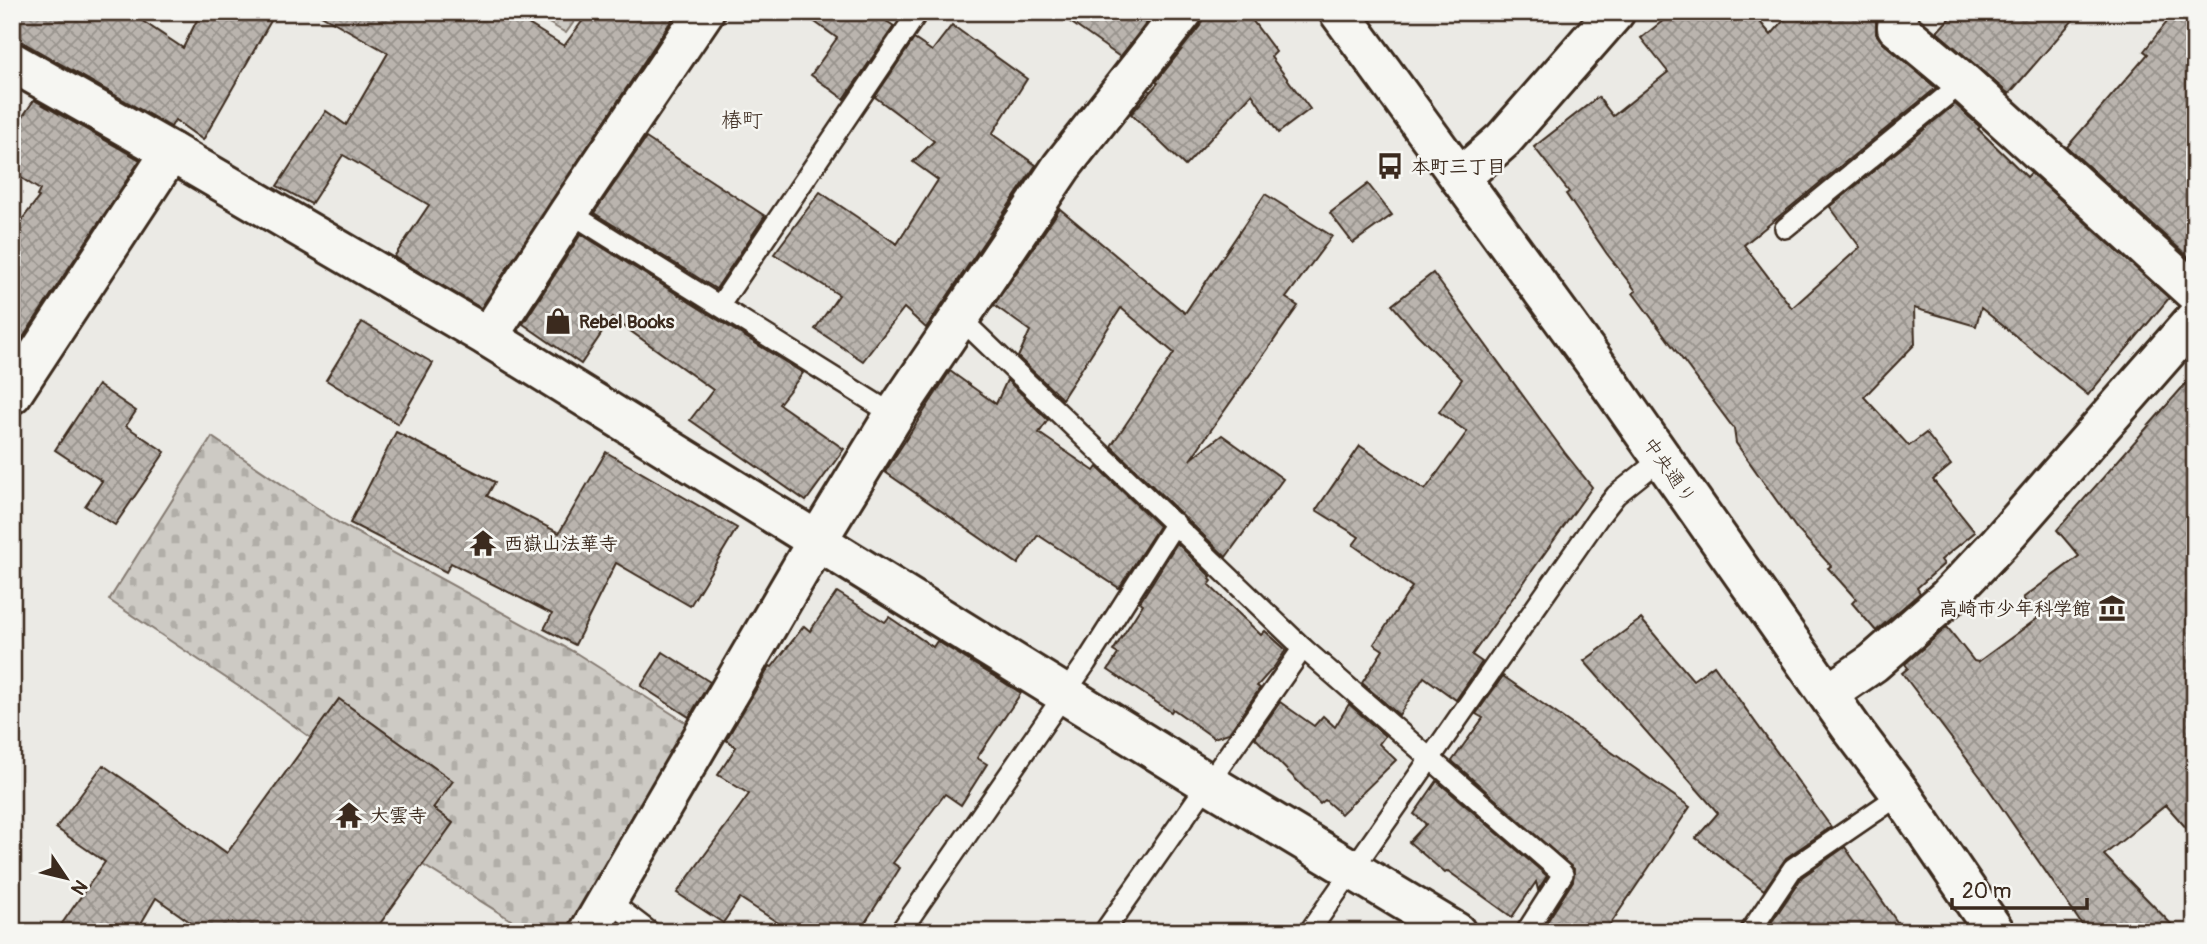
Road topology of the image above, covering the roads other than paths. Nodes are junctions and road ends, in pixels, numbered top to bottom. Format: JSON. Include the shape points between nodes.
{"nodes":[{"id":1,"x":704,"y":12,"type":"edge"},
{"id":2,"x":918,"y":12,"type":"edge"},
{"id":3,"x":1183,"y":12,"type":"edge"},
{"id":4,"x":1339,"y":12,"type":"edge"},
{"id":5,"x":1615,"y":12,"type":"edge"},
{"id":6,"x":1899,"y":12,"type":"edge"},
{"id":7,"x":12,"y":62,"type":"edge"},
{"id":8,"x":1963,"y":82,"type":"junction"},
{"id":9,"x":171,"y":152,"type":"junction"},
{"id":10,"x":1460,"y":178,"type":"junction"},
{"id":11,"x":569,"y":212,"type":"junction"},
{"id":12,"x":1785,"y":228,"type":"dead end"},
{"id":13,"x":2195,"y":293,"type":"edge"},
{"id":14,"x":720,"y":305,"type":"junction"},
{"id":15,"x":960,"y":318,"type":"junction"},
{"id":16,"x":2195,"y":319,"type":"edge"},
{"id":17,"x":488,"y":337,"type":"junction"},
{"id":18,"x":12,"y":394,"type":"edge"},
{"id":19,"x":894,"y":415,"type":"junction"},
{"id":20,"x":1662,"y":458,"type":"junction"},
{"id":21,"x":1175,"y":523,"type":"junction"},
{"id":22,"x":817,"y":541,"type":"junction"},
{"id":23,"x":1303,"y":648,"type":"junction"},
{"id":24,"x":1063,"y":693,"type":"junction"},
{"id":25,"x":1828,"y":694,"type":"junction"},
{"id":26,"x":1430,"y":760,"type":"junction"},
{"id":27,"x":1208,"y":783,"type":"junction"},
{"id":28,"x":1901,"y":794,"type":"junction"},
{"id":29,"x":1353,"y":869,"type":"junction"},
{"id":30,"x":608,"y":900,"type":"junction"},
{"id":31,"x":589,"y":932,"type":"edge"},
{"id":32,"x":650,"y":932,"type":"edge"},
{"id":33,"x":900,"y":932,"type":"edge"},
{"id":34,"x":1104,"y":932,"type":"edge"},
{"id":35,"x":1309,"y":932,"type":"edge"},
{"id":36,"x":1456,"y":932,"type":"edge"},
{"id":37,"x":1526,"y":932,"type":"edge"},
{"id":38,"x":1750,"y":932,"type":"edge"},
{"id":39,"x":1995,"y":932,"type":"edge"}],
"edges":[{"from":1,"to":11,"type":"street"},
{"from":2,"to":14,"type":"lane"},
{"from":3,"to":15,"type":"street","via":[[1062,166]]},
{"from":4,"to":10,"type":"street","name":"中央通り"},
{"from":5,"to":10,"type":"street","via":[[1503,140]]},
{"from":6,"to":8,"type":"street","via":[[1897,27]]},
{"from":7,"to":9,"type":"street"},
{"from":8,"to":12,"type":"lane"},
{"from":8,"to":13,"type":"street"},
{"from":9,"to":17,"type":"street"},
{"from":9,"to":18,"type":"street"},
{"from":10,"to":20,"type":"street","name":"中央通り"},
{"from":11,"to":14,"type":"lane"},
{"from":11,"to":17,"type":"street"},
{"from":14,"to":19,"type":"lane"},
{"from":15,"to":19,"type":"street"},
{"from":15,"to":21,"type":"lane"},
{"from":16,"to":25,"type":"street","via":[[1947,598],[1873,663]]},
{"from":17,"to":22,"type":"street"},
{"from":19,"to":22,"type":"street"},
{"from":20,"to":25,"type":"street","name":"中央通り"},
{"from":20,"to":26,"type":"lane","via":[[1616,495],[1598,517]]},
{"from":21,"to":23,"type":"lane"},
{"from":21,"to":24,"type":"lane"},
{"from":22,"to":24,"type":"street"},
{"from":22,"to":30,"type":"street"},
{"from":23,"to":26,"type":"lane"},
{"from":23,"to":27,"type":"lane"},
{"from":24,"to":27,"type":"street"},
{"from":24,"to":33,"type":"lane"},
{"from":25,"to":28,"type":"street","name":"中央通り"},
{"from":26,"to":29,"type":"lane"},
{"from":26,"to":37,"type":"lane","via":[[1563,874]]},
{"from":27,"to":29,"type":"street"},
{"from":27,"to":34,"type":"lane"},
{"from":28,"to":38,"type":"lane","via":[[1793,869]]},
{"from":28,"to":39,"type":"street","name":"中央通り"},
{"from":29,"to":35,"type":"lane"},
{"from":29,"to":36,"type":"street"},
{"from":30,"to":31,"type":"street"},
{"from":30,"to":32,"type":"lane"}]}
